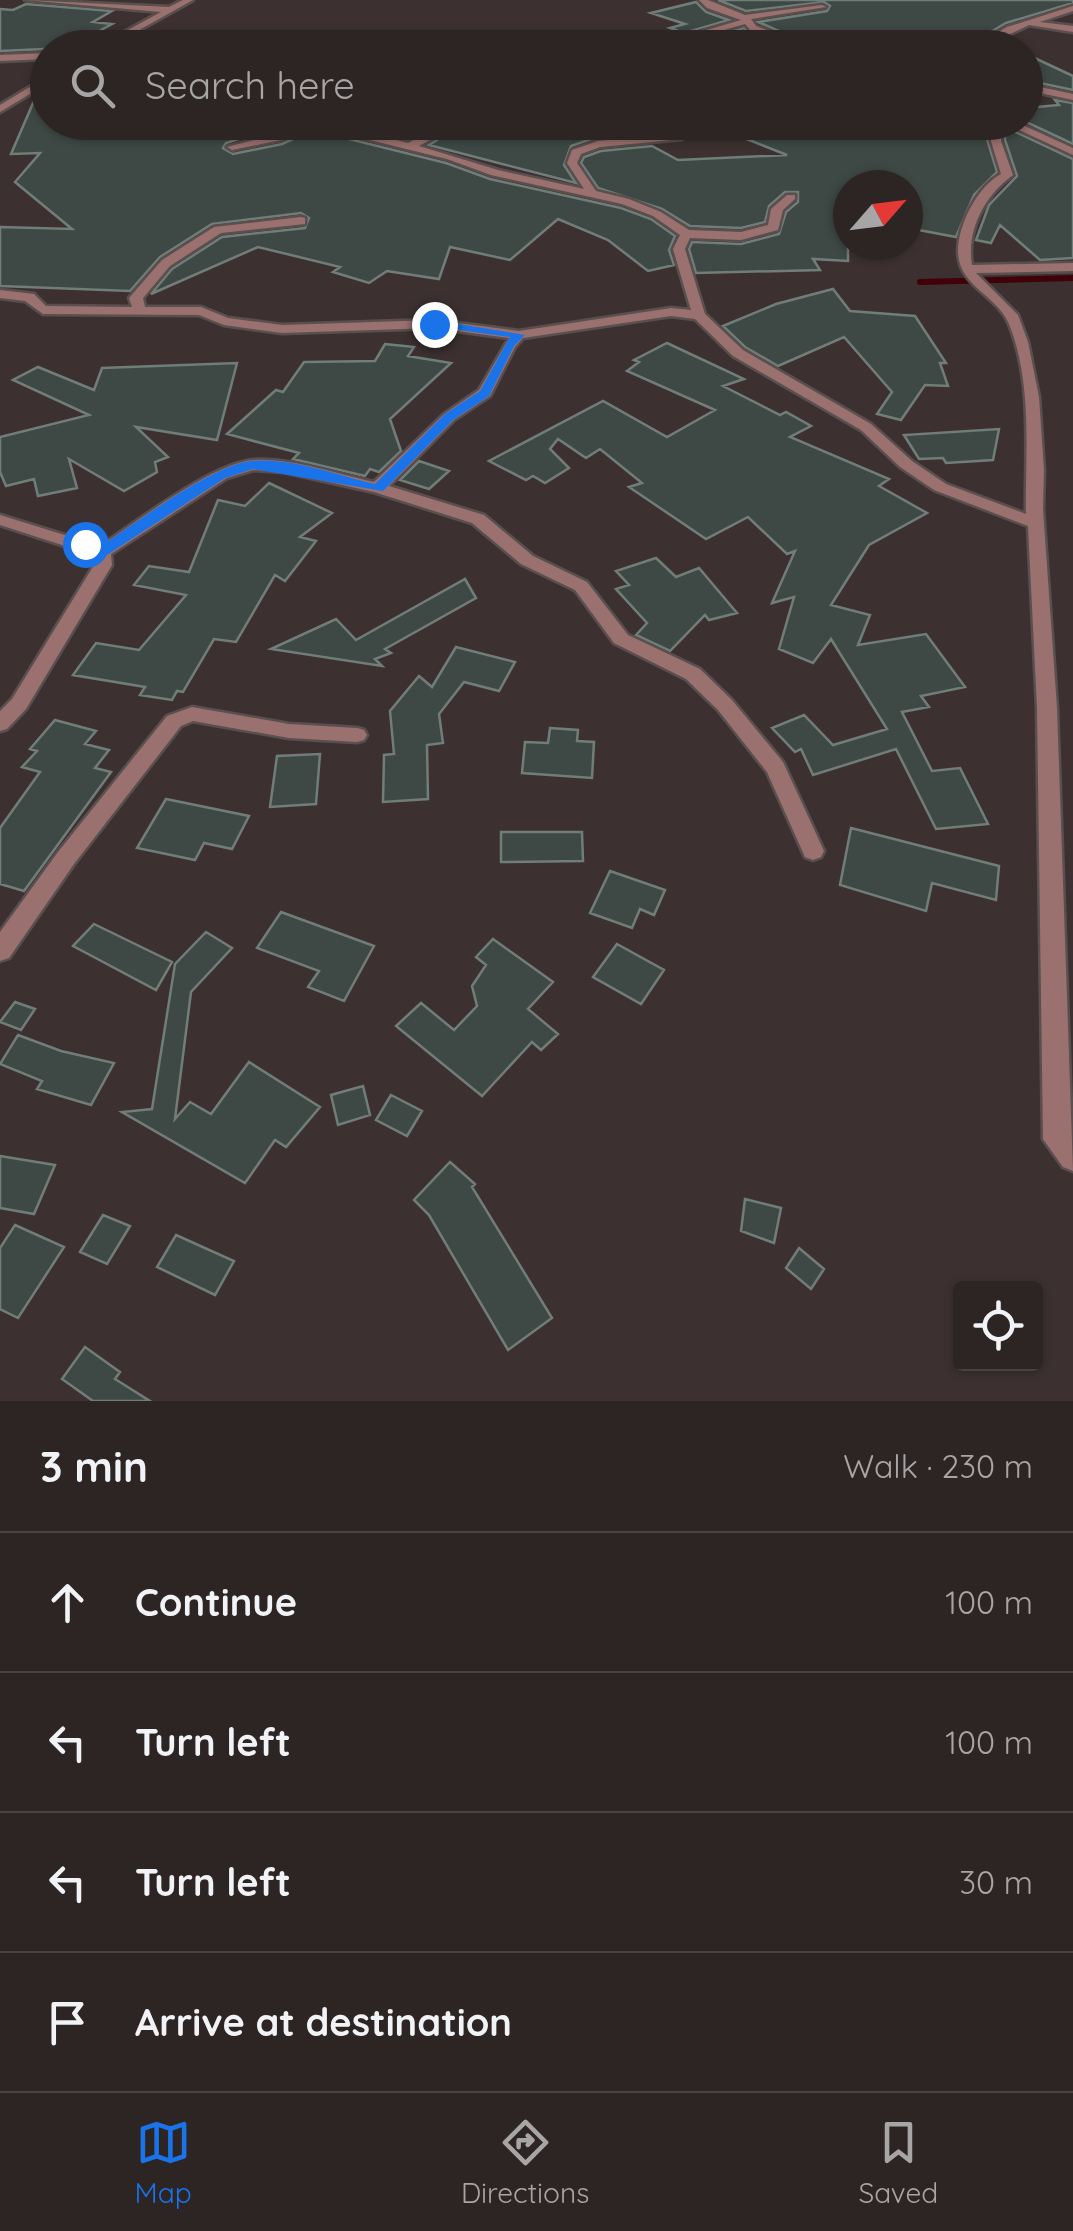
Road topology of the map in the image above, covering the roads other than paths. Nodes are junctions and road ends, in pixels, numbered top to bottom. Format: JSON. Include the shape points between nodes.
{"nodes":[{"id":1,"x":29,"y":0,"type":"edge"},
{"id":2,"x":188,"y":0,"type":"edge"},
{"id":3,"x":703,"y":0,"type":"edge"},
{"id":4,"x":1071,"y":4,"type":"edge"},
{"id":5,"x":822,"y":7,"type":"dead end"},
{"id":6,"x":172,"y":10,"type":"junction"},
{"id":7,"x":746,"y":19,"type":"junction"},
{"id":8,"x":1028,"y":22,"type":"junction"},
{"id":9,"x":1073,"y":29,"type":"edge"},
{"id":10,"x":133,"y":30,"type":"edge"},
{"id":11,"x":709,"y":30,"type":"edge"},
{"id":12,"x":760,"y":30,"type":"edge"},
{"id":13,"x":1012,"y":30,"type":"edge"},
{"id":14,"x":30,"y":57,"type":"edge"},
{"id":15,"x":0,"y":58,"type":"edge"},
{"id":16,"x":30,"y":90,"type":"edge"},
{"id":17,"x":1043,"y":91,"type":"edge"},
{"id":18,"x":1073,"y":97,"type":"edge"},
{"id":19,"x":0,"y":109,"type":"edge"},
{"id":20,"x":1043,"y":138,"type":"edge"},
{"id":21,"x":266,"y":140,"type":"edge"},
{"id":22,"x":380,"y":140,"type":"edge"},
{"id":23,"x":422,"y":140,"type":"edge"},
{"id":24,"x":644,"y":140,"type":"edge"},
{"id":25,"x":996,"y":140,"type":"edge"},
{"id":26,"x":232,"y":147,"type":"dead end"},
{"id":27,"x":409,"y":147,"type":"junction"},
{"id":28,"x":1073,"y":152,"type":"edge"},
{"id":29,"x":590,"y":192,"type":"junction"},
{"id":30,"x":791,"y":197,"type":"dead end"},
{"id":31,"x":300,"y":221,"type":"dead end"},
{"id":32,"x":686,"y":234,"type":"junction"},
{"id":33,"x":1073,"y":266,"type":"edge"},
{"id":34,"x":967,"y":269,"type":"junction"},
{"id":35,"x":0,"y":294,"type":"edge"},
{"id":36,"x":140,"y":312,"type":"junction"},
{"id":37,"x":699,"y":315,"type":"junction"},
{"id":38,"x":519,"y":335,"type":"junction"},
{"id":39,"x":378,"y":488,"type":"junction"},
{"id":40,"x":0,"y":520,"type":"edge"},
{"id":41,"x":1036,"y":523,"type":"junction"},
{"id":42,"x":102,"y":552,"type":"junction"},
{"id":43,"x":0,"y":724,"type":"edge"},
{"id":44,"x":357,"y":735,"type":"dead end"},
{"id":45,"x":813,"y":851,"type":"dead end"},
{"id":46,"x":0,"y":951,"type":"edge"},
{"id":47,"x":1073,"y":1157,"type":"edge"}],
"edges":[{"from":1,"to":6,"type":"street"},
{"from":2,"to":6,"type":"street"},
{"from":3,"to":7,"type":"street"},
{"from":4,"to":8,"type":"street"},
{"from":5,"to":7,"type":"street"},
{"from":6,"to":10,"type":"street"},
{"from":7,"to":11,"type":"street"},
{"from":7,"to":12,"type":"street"},
{"from":8,"to":9,"type":"street"},
{"from":8,"to":13,"type":"street"},
{"from":14,"to":15,"type":"street"},
{"from":16,"to":19,"type":"street"},
{"from":17,"to":18,"type":"street"},
{"from":20,"to":28,"type":"street"},
{"from":21,"to":26,"type":"street"},
{"from":22,"to":27,"type":"street"},
{"from":23,"to":27,"type":"street"},
{"from":24,"to":29,"type":"street","via":[[576,152],[572,163]]},
{"from":25,"to":34,"type":"street","via":[[1007,175],[987,193],[967,235]]},
{"from":27,"to":29,"type":"street"},
{"from":29,"to":32,"type":"street","via":[[657,214]]},
{"from":30,"to":32,"type":"street","via":[[777,209],[774,228],[741,236]]},
{"from":31,"to":36,"type":"street","via":[[218,230],[166,263],[136,298]]},
{"from":32,"to":37,"type":"street","via":[[679,249]]},
{"from":33,"to":34,"type":"street"},
{"from":34,"to":41,"type":"street","via":[[1016,322],[1030,386]]},
{"from":35,"to":36,"type":"street","via":[[29,297],[43,310]]},
{"from":36,"to":38,"type":"street","via":[[202,311],[240,324],[303,329],[434,324]]},
{"from":37,"to":38,"type":"street","via":[[671,312]]},
{"from":37,"to":41,"type":"street","via":[[738,353],[866,427],[940,487]]},
{"from":38,"to":39,"type":"street","via":[[485,394],[449,417]]},
{"from":39,"to":42,"type":"street","via":[[284,467],[234,469]]},
{"from":39,"to":45,"type":"street","via":[[478,520],[527,560],[581,586],[621,639],[693,674],[776,768]]},
{"from":40,"to":42,"type":"street"},
{"from":41,"to":47,"type":"street","via":[[1057,1139]]},
{"from":42,"to":43,"type":"street","via":[[103,565],[20,704]]},
{"from":44,"to":46,"type":"street","via":[[192,714],[174,721]]}]}
